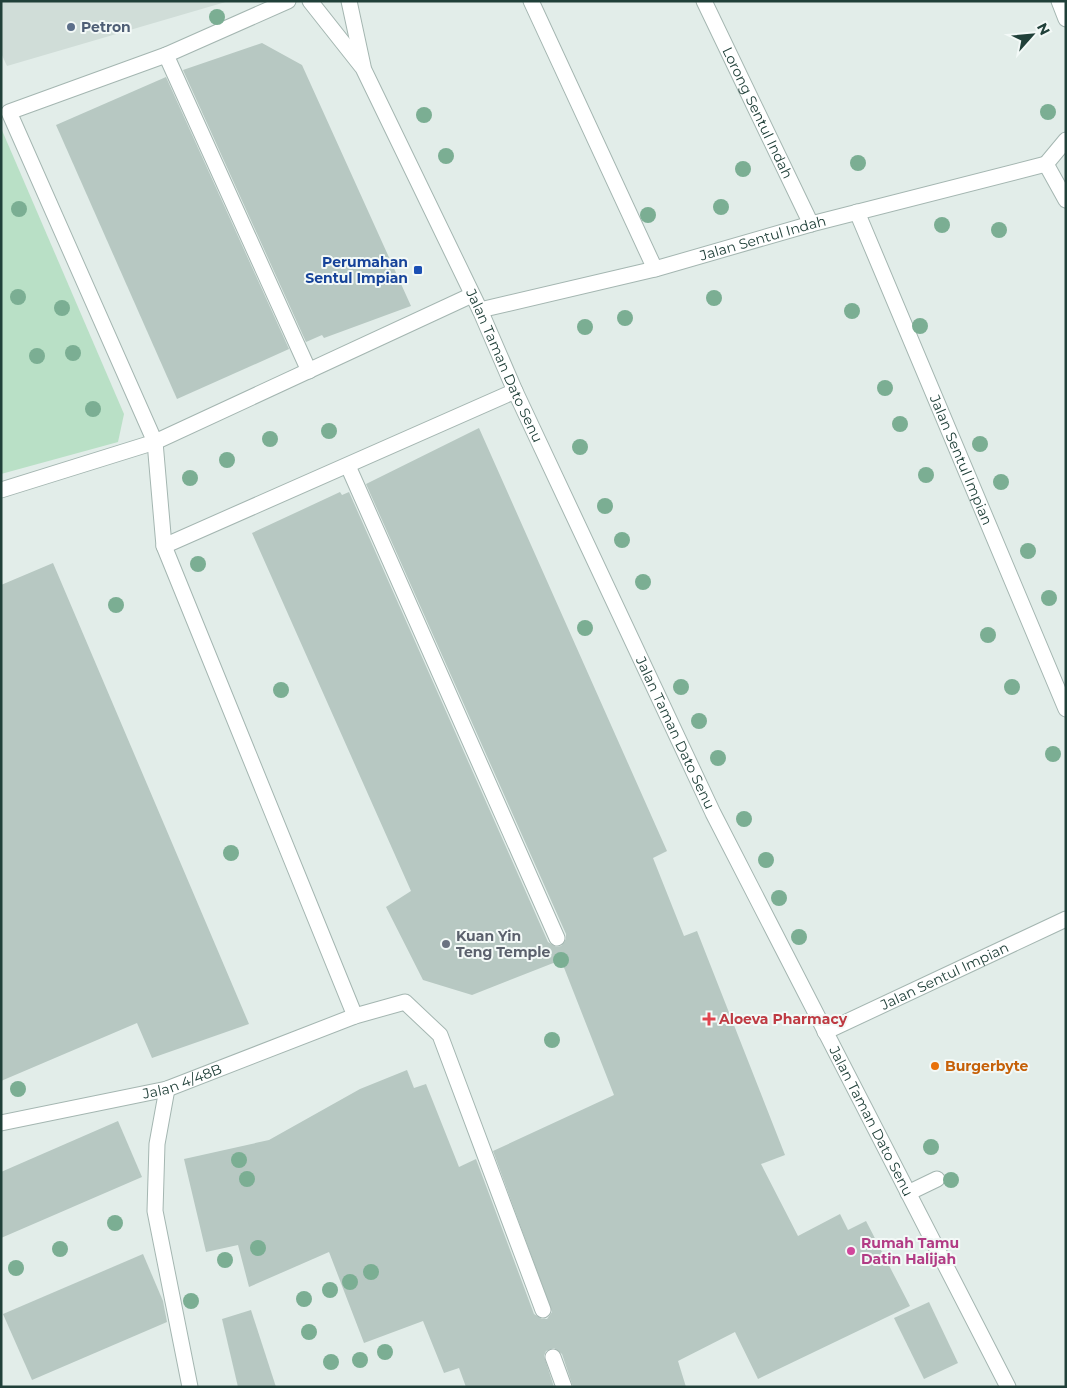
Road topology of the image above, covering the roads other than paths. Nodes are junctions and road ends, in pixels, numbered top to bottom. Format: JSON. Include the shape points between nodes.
{"nodes":[{"id":1,"x":288,"y":1,"type":"edge"},
{"id":2,"x":310,"y":1,"type":"edge"},
{"id":3,"x":349,"y":1,"type":"edge"},
{"id":4,"x":531,"y":1,"type":"edge"},
{"id":5,"x":704,"y":1,"type":"edge"},
{"id":6,"x":1058,"y":1,"type":"edge"},
{"id":7,"x":1066,"y":19,"type":"edge"},
{"id":8,"x":166,"y":55,"type":"junction"},
{"id":9,"x":363,"y":68,"type":"junction"},
{"id":10,"x":1066,"y":140,"type":"edge"},
{"id":11,"x":1046,"y":164,"type":"junction"},
{"id":12,"x":1066,"y":200,"type":"edge"},
{"id":13,"x":856,"y":212,"type":"junction"},
{"id":14,"x":811,"y":224,"type":"junction"},
{"id":15,"x":655,"y":270,"type":"junction"},
{"id":16,"x":472,"y":295,"type":"junction"},
{"id":17,"x":480,"y":310,"type":"junction"},
{"id":18,"x":309,"y":371,"type":"junction"},
{"id":19,"x":516,"y":391,"type":"junction"},
{"id":20,"x":155,"y":442,"type":"junction"},
{"id":21,"x":348,"y":466,"type":"junction"},
{"id":22,"x":1,"y":490,"type":"edge"},
{"id":23,"x":164,"y":546,"type":"junction"},
{"id":24,"x":1066,"y":708,"type":"edge"},
{"id":25,"x":1066,"y":919,"type":"edge"},
{"id":26,"x":558,"y":938,"type":"dead end"},
{"id":27,"x":355,"y":1016,"type":"junction"},
{"id":28,"x":825,"y":1032,"type":"junction"},
{"id":29,"x":168,"y":1089,"type":"junction"},
{"id":30,"x":1,"y":1123,"type":"edge"},
{"id":31,"x":937,"y":1179,"type":"dead end"},
{"id":32,"x":908,"y":1193,"type":"junction"},
{"id":33,"x":543,"y":1310,"type":"dead end"},
{"id":34,"x":553,"y":1357,"type":"dead end"},
{"id":35,"x":190,"y":1387,"type":"edge"},
{"id":36,"x":564,"y":1387,"type":"edge"},
{"id":37,"x":1008,"y":1387,"type":"edge"}],
"edges":[{"from":1,"to":8,"type":"street"},
{"from":2,"to":9,"type":"street","name":"Jalan Taman Dato Senu"},
{"from":3,"to":9,"type":"street","name":"Jalan Taman Dato Senu"},
{"from":4,"to":15,"type":"street"},
{"from":5,"to":14,"type":"street","name":"Lorong Sentul Indah"},
{"from":6,"to":7,"type":"street"},
{"from":8,"to":18,"type":"street"},
{"from":8,"to":20,"type":"street","via":[[9,112]]},
{"from":9,"to":16,"type":"street","name":"Jalan Taman Dato Senu"},
{"from":10,"to":11,"type":"street"},
{"from":11,"to":12,"type":"street"},
{"from":11,"to":13,"type":"street","name":"Jalan Sentul Indah"},
{"from":13,"to":14,"type":"street","name":"Jalan Sentul Indah"},
{"from":13,"to":24,"type":"street","name":"Jalan Sentul Impian"},
{"from":14,"to":15,"type":"street","name":"Jalan Sentul Indah"},
{"from":15,"to":17,"type":"street","name":"Jalan Sentul Indah"},
{"from":16,"to":17,"type":"street","name":"Jalan Taman Dato Senu"},
{"from":16,"to":18,"type":"street"},
{"from":17,"to":19,"type":"street","name":"Jalan Taman Dato Senu"},
{"from":18,"to":20,"type":"street"},
{"from":19,"to":21,"type":"street"},
{"from":19,"to":28,"type":"street","name":"Jalan Taman Dato Senu","via":[[712,813]]},
{"from":20,"to":22,"type":"street"},
{"from":20,"to":23,"type":"street"},
{"from":21,"to":23,"type":"street"},
{"from":21,"to":26,"type":"street"},
{"from":23,"to":27,"type":"street"},
{"from":25,"to":28,"type":"street","name":"Jalan Sentul Impian"},
{"from":27,"to":29,"type":"street","name":"Jalan 4/48B"},
{"from":27,"to":33,"type":"street","name":"Jalan 4/48B","via":[[405,1002],[440,1035]]},
{"from":28,"to":32,"type":"street","name":"Jalan Taman Dato Senu"},
{"from":29,"to":30,"type":"street","name":"Jalan 4/48B"},
{"from":29,"to":35,"type":"street","via":[[157,1144],[154,1211]]},
{"from":31,"to":32,"type":"street"},
{"from":32,"to":37,"type":"street","name":"Jalan Taman Dato Senu"},
{"from":34,"to":36,"type":"street"}]}
